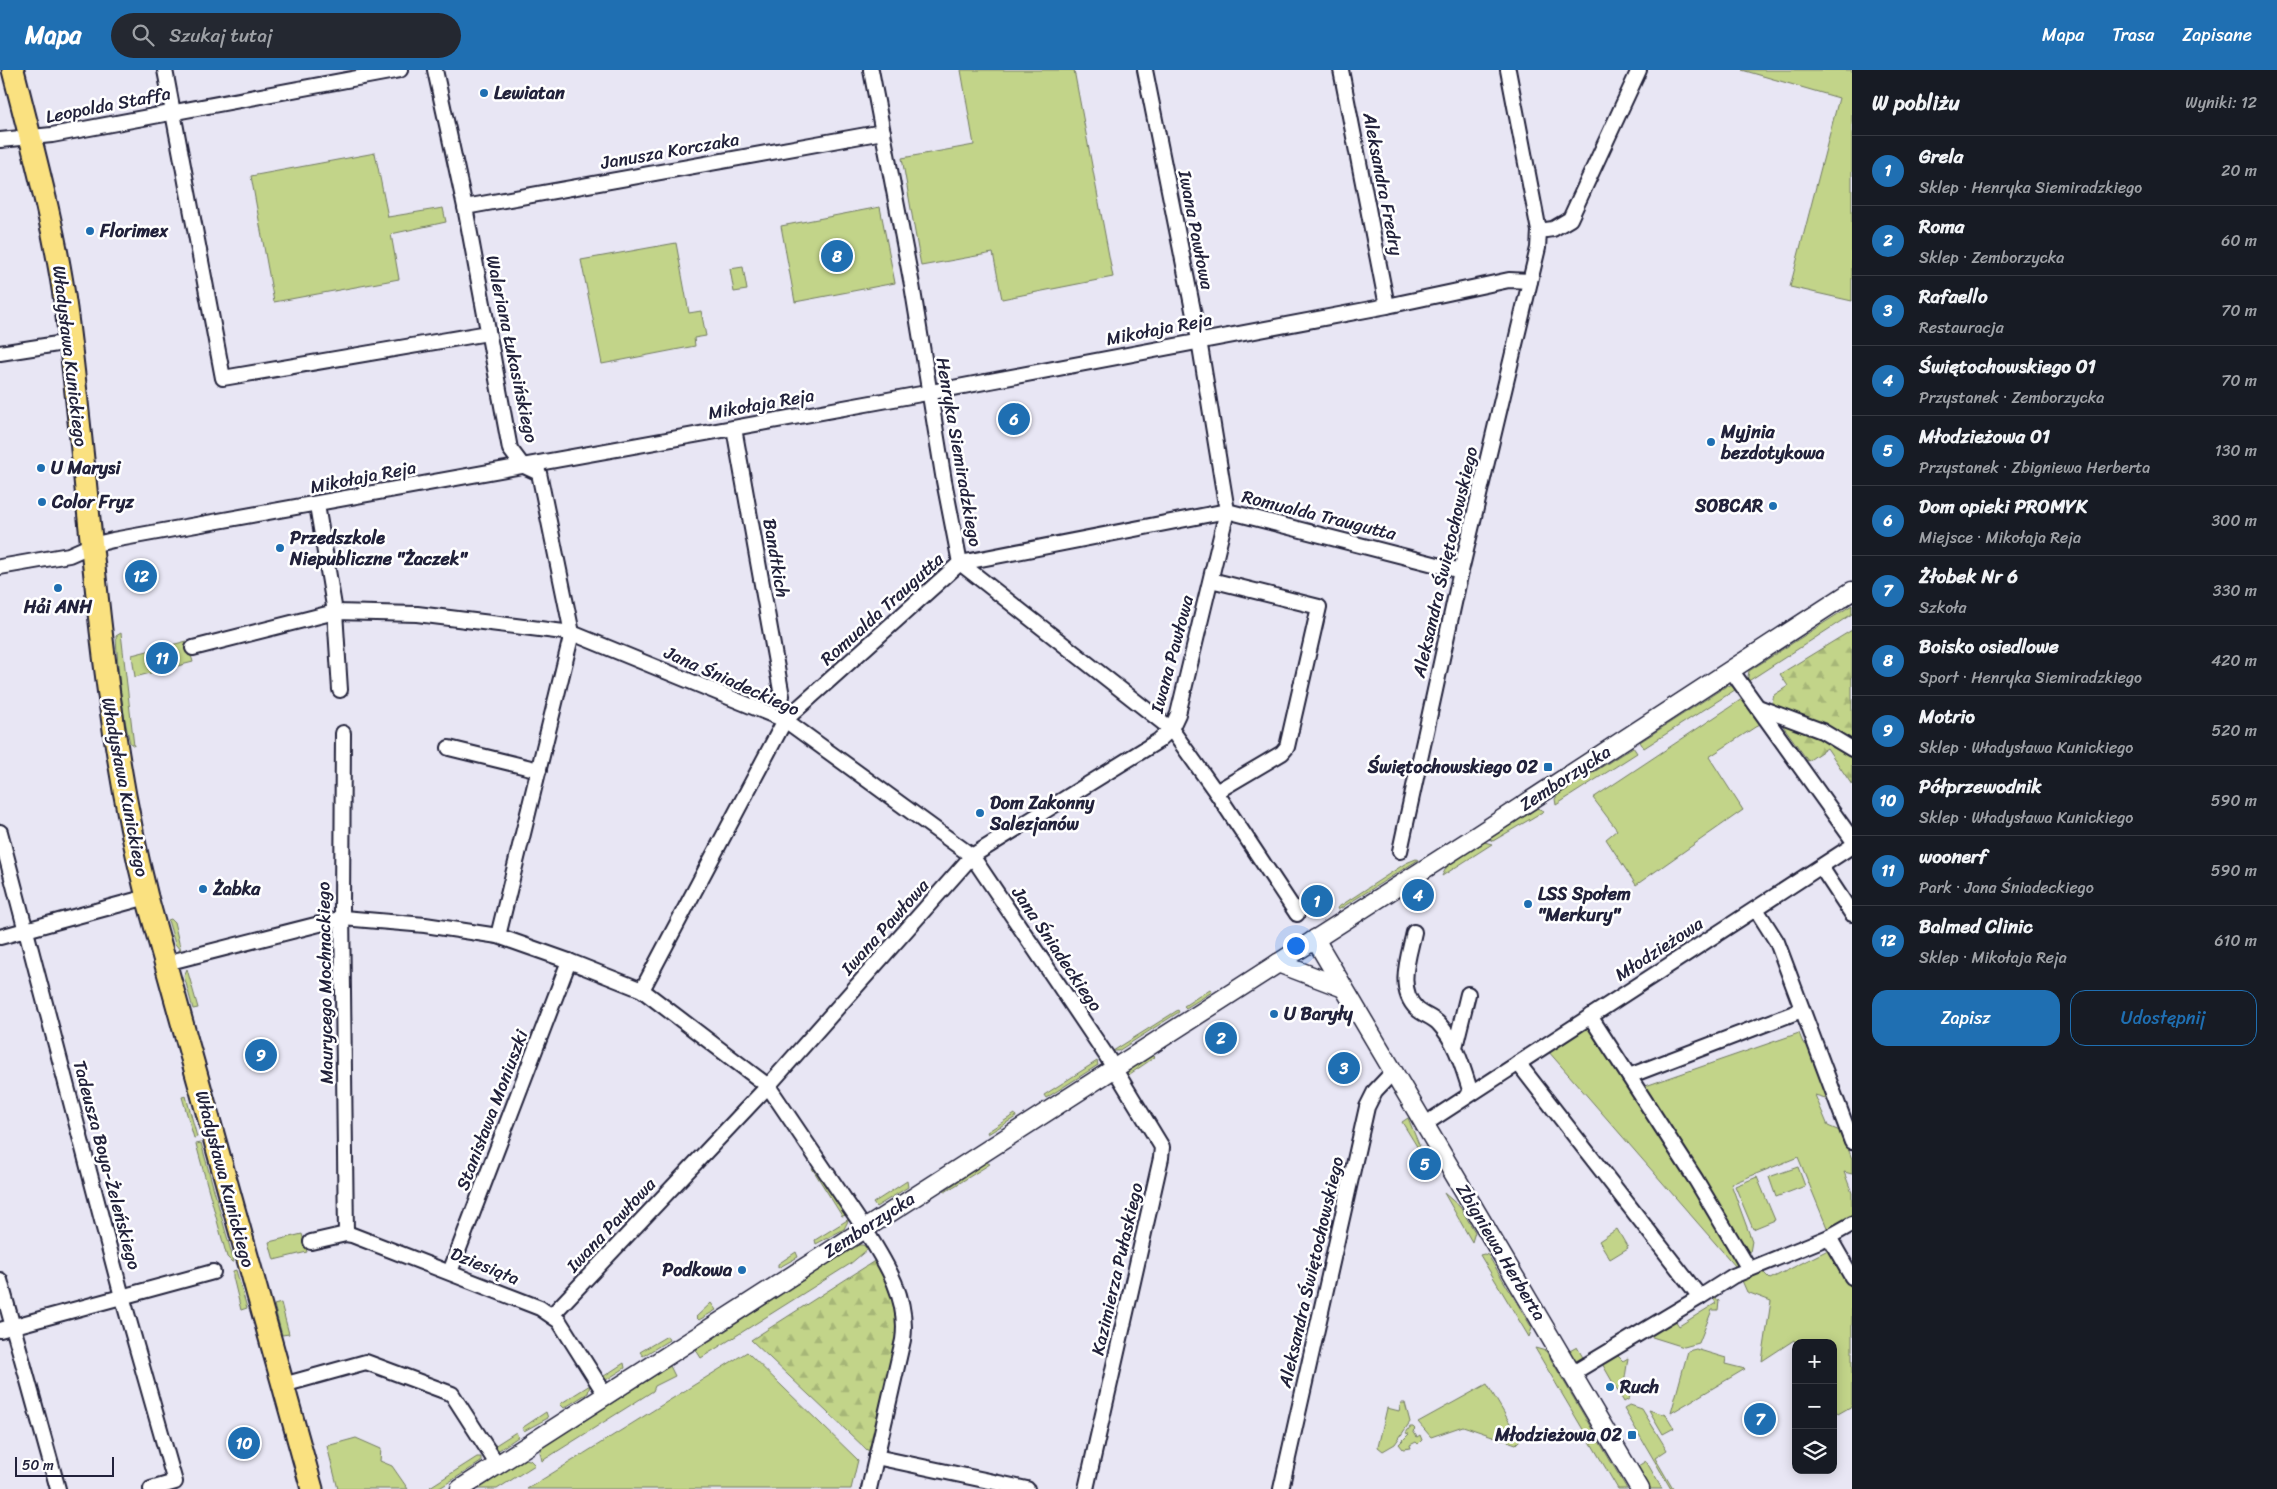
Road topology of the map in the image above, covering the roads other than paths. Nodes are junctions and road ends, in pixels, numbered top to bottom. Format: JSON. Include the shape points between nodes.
{"nodes":[{"id":1,"x":14,"y":70,"type":"edge"},
{"id":2,"x":165,"y":70,"type":"edge"},
{"id":3,"x":400,"y":70,"type":"edge"},
{"id":4,"x":435,"y":70,"type":"edge"},
{"id":5,"x":871,"y":70,"type":"edge"},
{"id":6,"x":1145,"y":70,"type":"edge"},
{"id":7,"x":1341,"y":70,"type":"edge"},
{"id":8,"x":1508,"y":70,"type":"edge"},
{"id":9,"x":1638,"y":70,"type":"edge"},
{"id":10,"x":172,"y":112,"type":"junction"},
{"id":11,"x":882,"y":132,"type":"junction"},
{"id":12,"x":30,"y":138,"type":"junction"},
{"id":13,"x":0,"y":140,"type":"edge"},
{"id":14,"x":465,"y":207,"type":"junction"},
{"id":15,"x":1538,"y":231,"type":"junction"},
{"id":16,"x":1530,"y":281,"type":"junction"},
{"id":17,"x":1387,"y":306,"type":"junction"},
{"id":18,"x":488,"y":333,"type":"junction"},
{"id":19,"x":1199,"y":340,"type":"junction"},
{"id":20,"x":70,"y":342,"type":"junction"},
{"id":21,"x":0,"y":353,"type":"edge"},
{"id":22,"x":929,"y":392,"type":"junction"},
{"id":23,"x":734,"y":428,"type":"junction"},
{"id":24,"x":522,"y":464,"type":"junction"},
{"id":25,"x":317,"y":505,"type":"junction"},
{"id":26,"x":1227,"y":512,"type":"junction"},
{"id":27,"x":92,"y":545,"type":"junction"},
{"id":28,"x":960,"y":564,"type":"junction"},
{"id":29,"x":0,"y":567,"type":"edge"},
{"id":30,"x":1461,"y":571,"type":"junction"},
{"id":31,"x":1211,"y":580,"type":"junction"},
{"id":32,"x":1852,"y":591,"type":"edge"},
{"id":33,"x":335,"y":612,"type":"junction"},
{"id":34,"x":572,"y":633,"type":"junction"},
{"id":35,"x":193,"y":648,"type":"dead end"},
{"id":36,"x":1731,"y":670,"type":"junction"},
{"id":37,"x":340,"y":690,"type":"dead end"},
{"id":38,"x":782,"y":696,"type":"dead end"},
{"id":39,"x":1758,"y":706,"type":"junction"},
{"id":40,"x":785,"y":720,"type":"junction"},
{"id":41,"x":1172,"y":729,"type":"junction"},
{"id":42,"x":343,"y":732,"type":"dead end"},
{"id":43,"x":449,"y":748,"type":"dead end"},
{"id":44,"x":1852,"y":749,"type":"edge"},
{"id":45,"x":539,"y":770,"type":"junction"},
{"id":46,"x":1216,"y":792,"type":"junction"},
{"id":47,"x":0,"y":832,"type":"edge"},
{"id":48,"x":1852,"y":839,"type":"edge"},
{"id":49,"x":1852,"y":846,"type":"edge"},
{"id":50,"x":1400,"y":851,"type":"dead end"},
{"id":51,"x":972,"y":856,"type":"junction"},
{"id":52,"x":1821,"y":867,"type":"junction"},
{"id":53,"x":147,"y":897,"type":"junction"},
{"id":54,"x":1756,"y":909,"type":"junction"},
{"id":55,"x":1297,"y":914,"type":"dead end"},
{"id":56,"x":1852,"y":914,"type":"edge"},
{"id":57,"x":343,"y":918,"type":"junction"},
{"id":58,"x":25,"y":931,"type":"junction"},
{"id":59,"x":1414,"y":932,"type":"dead end"},
{"id":60,"x":498,"y":936,"type":"junction"},
{"id":61,"x":0,"y":937,"type":"edge"},
{"id":62,"x":1315,"y":939,"type":"junction"},
{"id":63,"x":569,"y":961,"type":"junction"},
{"id":64,"x":166,"y":963,"type":"junction"},
{"id":65,"x":1278,"y":963,"type":"junction"},
{"id":66,"x":1341,"y":987,"type":"junction"},
{"id":67,"x":642,"y":990,"type":"junction"},
{"id":68,"x":1468,"y":994,"type":"dead end"},
{"id":69,"x":1802,"y":1010,"type":"junction"},
{"id":70,"x":1590,"y":1016,"type":"junction"},
{"id":71,"x":1455,"y":1046,"type":"junction"},
{"id":72,"x":1518,"y":1063,"type":"junction"},
{"id":73,"x":1114,"y":1069,"type":"junction"},
{"id":74,"x":1393,"y":1072,"type":"junction"},
{"id":75,"x":1628,"y":1076,"type":"junction"},
{"id":76,"x":768,"y":1086,"type":"junction"},
{"id":77,"x":1471,"y":1093,"type":"junction"},
{"id":78,"x":1425,"y":1124,"type":"junction"},
{"id":79,"x":1852,"y":1142,"type":"edge"},
{"id":80,"x":1852,"y":1224,"type":"edge"},
{"id":81,"x":864,"y":1228,"type":"junction"},
{"id":82,"x":346,"y":1234,"type":"junction"},
{"id":83,"x":1829,"y":1237,"type":"junction"},
{"id":84,"x":311,"y":1242,"type":"dead end"},
{"id":85,"x":1749,"y":1269,"type":"junction"},
{"id":86,"x":213,"y":1272,"type":"dead end"},
{"id":87,"x":450,"y":1272,"type":"junction"},
{"id":88,"x":1852,"y":1277,"type":"edge"},
{"id":89,"x":0,"y":1280,"type":"edge"},
{"id":90,"x":123,"y":1296,"type":"junction"},
{"id":91,"x":1700,"y":1297,"type":"junction"},
{"id":92,"x":552,"y":1315,"type":"junction"},
{"id":93,"x":6,"y":1328,"type":"edge"},
{"id":94,"x":1573,"y":1373,"type":"junction"},
{"id":95,"x":283,"y":1385,"type":"junction"},
{"id":96,"x":606,"y":1394,"type":"junction"},
{"id":97,"x":876,"y":1457,"type":"junction"},
{"id":98,"x":497,"y":1464,"type":"junction"},
{"id":99,"x":58,"y":1489,"type":"edge"},
{"id":100,"x":151,"y":1489,"type":"edge"},
{"id":101,"x":312,"y":1489,"type":"edge"},
{"id":102,"x":460,"y":1489,"type":"edge"},
{"id":103,"x":869,"y":1489,"type":"edge"},
{"id":104,"x":1027,"y":1489,"type":"edge"},
{"id":105,"x":1086,"y":1489,"type":"edge"},
{"id":106,"x":1282,"y":1489,"type":"edge"},
{"id":107,"x":1640,"y":1489,"type":"edge"}],
"edges":[{"from":1,"to":12,"type":"main road","name":"Władysława Kunickiego"},
{"from":2,"to":10,"type":"street"},
{"from":3,"to":10,"type":"street","name":"Leopolda Staffa"},
{"from":4,"to":14,"type":"street","name":"Waleriana Łukasińskiego"},
{"from":5,"to":11,"type":"street","name":"Henryka Siemiradzkiego"},
{"from":6,"to":19,"type":"street","name":"Iwana Pawłowa"},
{"from":7,"to":17,"type":"street","name":"Aleksandra Fredry"},
{"from":8,"to":15,"type":"street","name":"Aleksandra Świętochowskiego"},
{"from":9,"to":15,"type":"street","via":[[1570,219],[1554,229]]},
{"from":10,"to":12,"type":"street","name":"Leopolda Staffa"},
{"from":10,"to":18,"type":"street","via":[[223,378]]},
{"from":11,"to":14,"type":"street","name":"Janusza Korczaka"},
{"from":11,"to":22,"type":"street","name":"Henryka Siemiradzkiego"},
{"from":12,"to":13,"type":"street","name":"Leopolda Staffa"},
{"from":12,"to":20,"type":"main road","name":"Władysława Kunickiego","via":[[55,244]]},
{"from":14,"to":18,"type":"street","name":"Waleriana Łukasińskiego"},
{"from":15,"to":16,"type":"street","name":"Aleksandra Świętochowskiego"},
{"from":16,"to":17,"type":"street","name":"Mikołaja Reja","via":[[1509,280]]},
{"from":16,"to":30,"type":"street","name":"Aleksandra Świętochowskiego"},
{"from":17,"to":19,"type":"street","name":"Mikołaja Reja"},
{"from":18,"to":24,"type":"street","name":"Waleriana Łukasińskiego","via":[[510,449]]},
{"from":19,"to":22,"type":"street","name":"Mikołaja Reja"},
{"from":19,"to":26,"type":"street","name":"Iwana Pawłowa"},
{"from":20,"to":21,"type":"street"},
{"from":20,"to":27,"type":"main road","name":"Władysława Kunickiego"},
{"from":22,"to":23,"type":"street","name":"Mikołaja Reja"},
{"from":22,"to":28,"type":"street","name":"Henryka Siemiradzkiego"},
{"from":23,"to":24,"type":"street","name":"Mikołaja Reja"},
{"from":23,"to":38,"type":"street","name":"Bandtkich"},
{"from":24,"to":25,"type":"street","name":"Mikołaja Reja"},
{"from":24,"to":34,"type":"street","name":"Waleriana Łukasińskiego","via":[[538,473]]},
{"from":25,"to":27,"type":"street","name":"Mikołaja Reja"},
{"from":25,"to":33,"type":"street"},
{"from":26,"to":28,"type":"street","name":"Romualda Traugutta"},
{"from":26,"to":30,"type":"street","name":"Romualda Traugutta"},
{"from":26,"to":31,"type":"street","name":"Iwana Pawłowa"},
{"from":27,"to":29,"type":"street","name":"Mikołaja Reja","via":[[69,555]]},
{"from":27,"to":53,"type":"main road","name":"Władysława Kunickiego","via":[[114,735]]},
{"from":28,"to":40,"type":"street","name":"Romualda Traugutta"},
{"from":28,"to":41,"type":"street","name":"Henryka Siemiradzkiego"},
{"from":30,"to":50,"type":"street","name":"Aleksandra Świętochowskiego"},
{"from":31,"to":41,"type":"street","name":"Iwana Pawłowa"},
{"from":31,"to":46,"type":"street","via":[[1319,607],[1287,747]]},
{"from":32,"to":36,"type":"street","name":"Zemborzycka"},
{"from":33,"to":34,"type":"street","name":"Jana Śniadeckiego","via":[[417,614]]},
{"from":33,"to":35,"type":"street","name":"Jana Śniadeckiego"},
{"from":33,"to":37,"type":"street"},
{"from":34,"to":40,"type":"street","name":"Jana Śniadeckiego"},
{"from":34,"to":45,"type":"street","name":"Waleriana Łukasińskiego"},
{"from":36,"to":39,"type":"street"},
{"from":36,"to":62,"type":"street","name":"Zemborzycka"},
{"from":39,"to":44,"type":"street","via":[[1822,731]]},
{"from":39,"to":48,"type":"street"},
{"from":40,"to":51,"type":"street","name":"Jana Śniadeckiego"},
{"from":40,"to":67,"type":"street","name":"Romualda Traugutta"},
{"from":41,"to":46,"type":"street","name":"Henryka Siemiradzkiego"},
{"from":41,"to":51,"type":"street","name":"Iwana Pawłowa","via":[[1158,741]]},
{"from":42,"to":57,"type":"street","name":"Maurycego Mochnackiego"},
{"from":43,"to":45,"type":"street"},
{"from":45,"to":60,"type":"street","name":"Waleriana Łukasińskiego"},
{"from":46,"to":55,"type":"street","name":"Henryka Siemiradzkiego"},
{"from":47,"to":58,"type":"street","name":"Tadeusza Boya-Żeleńskiego"},
{"from":49,"to":52,"type":"street","name":"Młodzieżowa"},
{"from":51,"to":73,"type":"street","name":"Jana Śniadeckiego"},
{"from":51,"to":76,"type":"street","name":"Iwana Pawłowa"},
{"from":52,"to":54,"type":"street","name":"Młodzieżowa"},
{"from":52,"to":56,"type":"street"},
{"from":53,"to":58,"type":"street"},
{"from":53,"to":64,"type":"main road","name":"Władysława Kunickiego"},
{"from":54,"to":69,"type":"street","via":[[1777,942]]},
{"from":54,"to":70,"type":"street","name":"Młodzieżowa"},
{"from":57,"to":60,"type":"street","via":[[425,925]]},
{"from":57,"to":64,"type":"street"},
{"from":57,"to":82,"type":"street","name":"Maurycego Mochnackiego"},
{"from":58,"to":61,"type":"street"},
{"from":58,"to":90,"type":"street","name":"Tadeusza Boya-Żeleńskiego"},
{"from":59,"to":71,"type":"street","via":[[1404,979],[1408,997],[1417,1009],[1439,1023]]},
{"from":60,"to":63,"type":"street"},
{"from":62,"to":65,"type":"street","name":"Zemborzycka"},
{"from":62,"to":66,"type":"street","name":"Zbigniewa Herberta"},
{"from":63,"to":67,"type":"street"},
{"from":63,"to":87,"type":"street","name":"Stanisława Moniuszki"},
{"from":64,"to":95,"type":"main road","name":"Władysława Kunickiego"},
{"from":65,"to":66,"type":"street"},
{"from":65,"to":73,"type":"street","name":"Zemborzycka"},
{"from":66,"to":74,"type":"street","name":"Zbigniewa Herberta"},
{"from":67,"to":76,"type":"street"},
{"from":68,"to":71,"type":"street"},
{"from":69,"to":75,"type":"street"},
{"from":69,"to":79,"type":"street"},
{"from":70,"to":72,"type":"street","name":"Młodzieżowa"},
{"from":70,"to":75,"type":"street"},
{"from":71,"to":77,"type":"street"},
{"from":72,"to":77,"type":"street","name":"Młodzieżowa"},
{"from":72,"to":91,"type":"street"},
{"from":73,"to":81,"type":"street","name":"Zemborzycka"},
{"from":73,"to":105,"type":"street","name":"Kazimierza Pułaskiego","via":[[1160,1140],[1162,1152]]},
{"from":74,"to":78,"type":"street","name":"Zbigniewa Herberta"},
{"from":74,"to":106,"type":"street","name":"Aleksandra Świętochowskiego","via":[[1374,1091],[1367,1107]]},
{"from":75,"to":85,"type":"street"},
{"from":76,"to":81,"type":"street"},
{"from":76,"to":92,"type":"street","name":"Iwana Pawłowa"},
{"from":77,"to":78,"type":"street","name":"Młodzieżowa"},
{"from":78,"to":94,"type":"street","name":"Zbigniewa Herberta"},
{"from":80,"to":83,"type":"street"},
{"from":81,"to":96,"type":"street","name":"Zemborzycka"},
{"from":81,"to":97,"type":"street","via":[[902,1298],[905,1311],[903,1340]]},
{"from":82,"to":84,"type":"street"},
{"from":82,"to":87,"type":"street","name":"Dziesiąta"},
{"from":83,"to":85,"type":"street"},
{"from":83,"to":88,"type":"street"},
{"from":85,"to":91,"type":"street"},
{"from":86,"to":90,"type":"street"},
{"from":87,"to":92,"type":"street","name":"Dziesiąta"},
{"from":89,"to":93,"type":"street"},
{"from":90,"to":93,"type":"street"},
{"from":90,"to":100,"type":"street","name":"Tadeusza Boya-Żeleńskiego","via":[[175,1482]]},
{"from":91,"to":94,"type":"street"},
{"from":92,"to":96,"type":"street","name":"Dziesiąta"},
{"from":93,"to":99,"type":"street"},
{"from":94,"to":107,"type":"street","name":"Zbigniewa Herberta"},
{"from":95,"to":98,"type":"street","via":[[366,1362],[452,1394]]},
{"from":95,"to":101,"type":"main road","name":"Władysława Kunickiego"},
{"from":96,"to":98,"type":"street","name":"Zemborzycka"},
{"from":97,"to":103,"type":"street"},
{"from":97,"to":104,"type":"street"},
{"from":98,"to":102,"type":"street","name":"Zemborzycka"}]}
